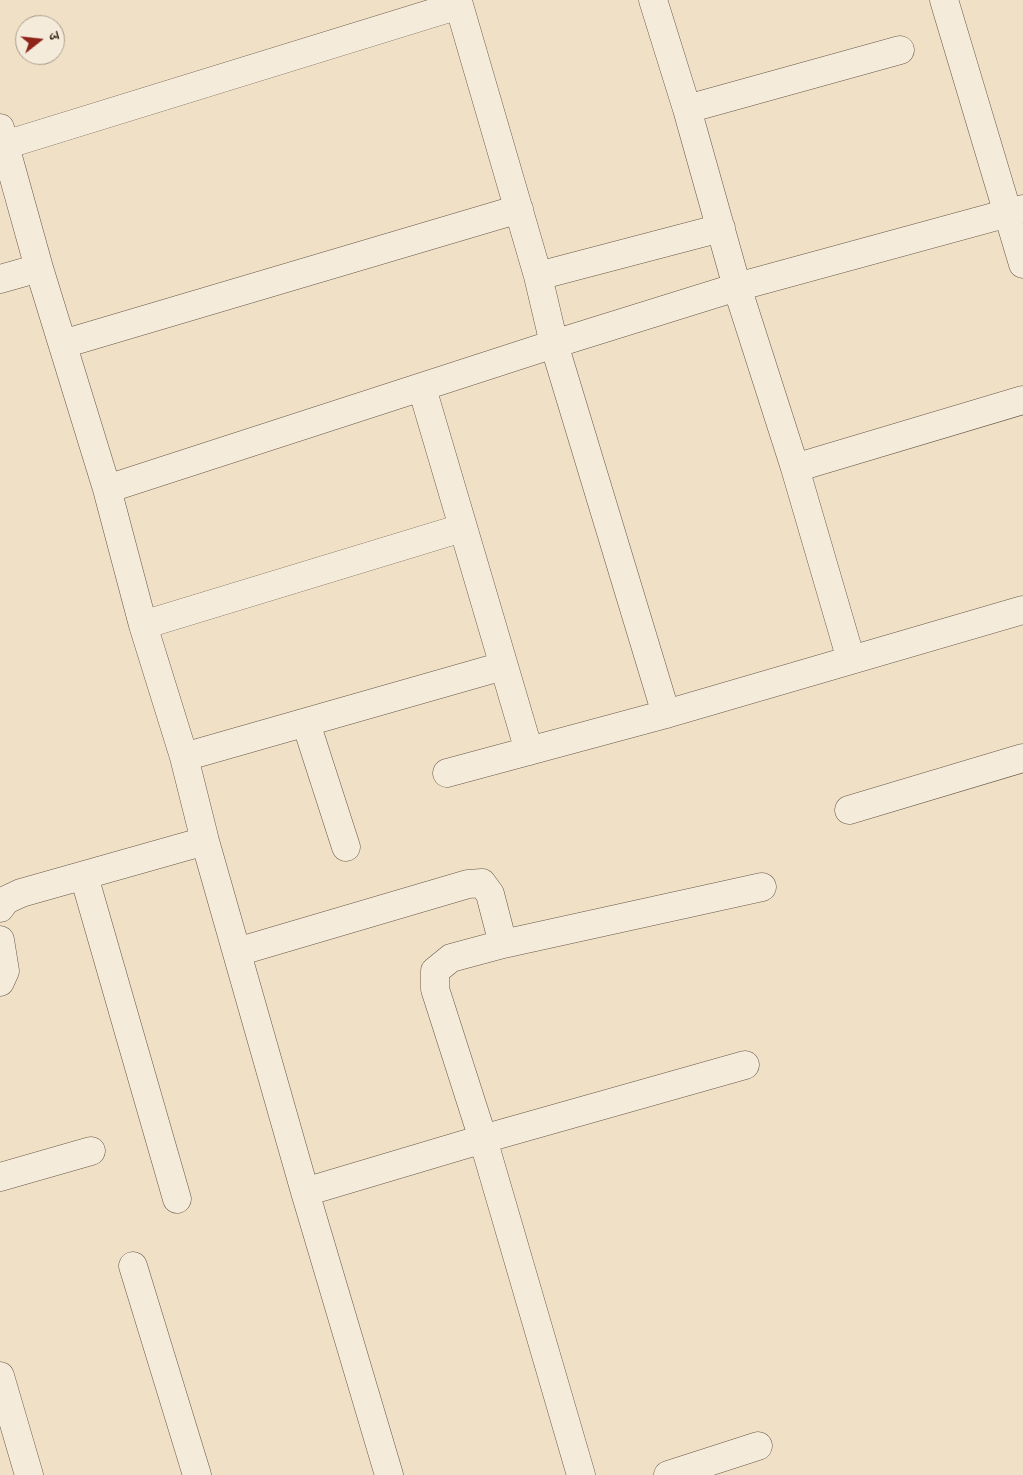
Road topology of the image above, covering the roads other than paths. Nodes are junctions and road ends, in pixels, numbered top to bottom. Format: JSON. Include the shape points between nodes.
{"nodes":[{"id":1,"x":652,"y":0,"type":"edge"},
{"id":2,"x":944,"y":0,"type":"edge"},
{"id":3,"x":458,"y":3,"type":"edge"},
{"id":4,"x":900,"y":50,"type":"dead end"},
{"id":5,"x":687,"y":109,"type":"junction"},
{"id":6,"x":2,"y":136,"type":"edge"},
{"id":7,"x":519,"y":209,"type":"junction"},
{"id":8,"x":1016,"y":211,"type":"edge"},
{"id":9,"x":721,"y":228,"type":"junction"},
{"id":10,"x":1023,"y":264,"type":"edge"},
{"id":11,"x":39,"y":268,"type":"junction"},
{"id":12,"x":538,"y":276,"type":"junction"},
{"id":13,"x":0,"y":279,"type":"edge"},
{"id":14,"x":737,"y":287,"type":"junction"},
{"id":15,"x":63,"y":344,"type":"junction"},
{"id":16,"x":554,"y":344,"type":"junction"},
{"id":17,"x":422,"y":388,"type":"junction"},
{"id":18,"x":1023,"y":400,"type":"edge"},
{"id":19,"x":795,"y":468,"type":"junction"},
{"id":20,"x":107,"y":489,"type":"junction"},
{"id":21,"x":462,"y":528,"type":"junction"},
{"id":22,"x":1023,"y":610,"type":"edge"},
{"id":23,"x":143,"y":625,"type":"junction"},
{"id":24,"x":852,"y":660,"type":"junction"},
{"id":25,"x":503,"y":666,"type":"junction"},
{"id":26,"x":666,"y":714,"type":"junction"},
{"id":27,"x":306,"y":723,"type":"junction"},
{"id":28,"x":529,"y":751,"type":"junction"},
{"id":29,"x":184,"y":757,"type":"junction"},
{"id":30,"x":1023,"y":758,"type":"edge"},
{"id":31,"x":447,"y":773,"type":"dead end"},
{"id":32,"x":849,"y":810,"type":"dead end"},
{"id":33,"x":205,"y":841,"type":"junction"},
{"id":34,"x":346,"y":847,"type":"dead end"},
{"id":35,"x":84,"y":876,"type":"junction"},
{"id":36,"x":762,"y":887,"type":"dead end"},
{"id":37,"x":0,"y":908,"type":"edge"},
{"id":38,"x":0,"y":940,"type":"edge"},
{"id":39,"x":504,"y":944,"type":"junction"},
{"id":40,"x":237,"y":952,"type":"junction"},
{"id":41,"x":0,"y":982,"type":"edge"},
{"id":42,"x":745,"y":1065,"type":"dead end"},
{"id":43,"x":483,"y":1139,"type":"junction"},
{"id":44,"x":91,"y":1150,"type":"dead end"},
{"id":45,"x":0,"y":1177,"type":"edge"},
{"id":46,"x":305,"y":1192,"type":"junction"},
{"id":47,"x":177,"y":1199,"type":"dead end"},
{"id":48,"x":133,"y":1266,"type":"dead end"},
{"id":49,"x":0,"y":1376,"type":"edge"},
{"id":50,"x":758,"y":1446,"type":"dead end"},
{"id":51,"x":29,"y":1475,"type":"edge"},
{"id":52,"x":197,"y":1475,"type":"edge"},
{"id":53,"x":390,"y":1475,"type":"edge"},
{"id":54,"x":580,"y":1475,"type":"edge"},
{"id":55,"x":668,"y":1475,"type":"edge"}],
"edges":[{"from":1,"to":5,"type":"street"},
{"from":2,"to":8,"type":"street"},
{"from":3,"to":6,"type":"street"},
{"from":3,"to":7,"type":"street"},
{"from":4,"to":5,"type":"street"},
{"from":5,"to":9,"type":"street"},
{"from":6,"to":11,"type":"street"},
{"from":7,"to":12,"type":"street"},
{"from":7,"to":15,"type":"street"},
{"from":8,"to":10,"type":"street"},
{"from":8,"to":14,"type":"street"},
{"from":9,"to":12,"type":"street"},
{"from":9,"to":14,"type":"street"},
{"from":11,"to":13,"type":"street"},
{"from":11,"to":15,"type":"street"},
{"from":12,"to":16,"type":"street"},
{"from":14,"to":16,"type":"street"},
{"from":14,"to":19,"type":"street"},
{"from":15,"to":20,"type":"street"},
{"from":16,"to":17,"type":"street"},
{"from":16,"to":26,"type":"street"},
{"from":17,"to":20,"type":"street"},
{"from":17,"to":21,"type":"street"},
{"from":18,"to":19,"type":"street"},
{"from":19,"to":24,"type":"street"},
{"from":20,"to":23,"type":"street"},
{"from":21,"to":23,"type":"street"},
{"from":21,"to":25,"type":"street"},
{"from":22,"to":24,"type":"street"},
{"from":23,"to":29,"type":"street"},
{"from":24,"to":26,"type":"street"},
{"from":25,"to":27,"type":"street"},
{"from":25,"to":28,"type":"street"},
{"from":26,"to":28,"type":"street"},
{"from":27,"to":29,"type":"street"},
{"from":27,"to":34,"type":"street"},
{"from":28,"to":31,"type":"street"},
{"from":29,"to":33,"type":"street"},
{"from":30,"to":32,"type":"street"},
{"from":33,"to":35,"type":"street"},
{"from":33,"to":40,"type":"street"},
{"from":35,"to":37,"type":"street","via":[[21,893],[6,900]]},
{"from":35,"to":47,"type":"street"},
{"from":36,"to":39,"type":"street"},
{"from":38,"to":41,"type":"street","via":[[5,971]]},
{"from":39,"to":40,"type":"street","via":[[490,894],[482,883],[468,884]]},
{"from":39,"to":43,"type":"street","via":[[451,958],[435,971],[435,989]]},
{"from":40,"to":46,"type":"street"},
{"from":42,"to":43,"type":"street"},
{"from":43,"to":46,"type":"street"},
{"from":43,"to":54,"type":"street"},
{"from":44,"to":45,"type":"street"},
{"from":46,"to":53,"type":"street"},
{"from":48,"to":52,"type":"street"},
{"from":49,"to":51,"type":"street"},
{"from":50,"to":55,"type":"street"}]}
